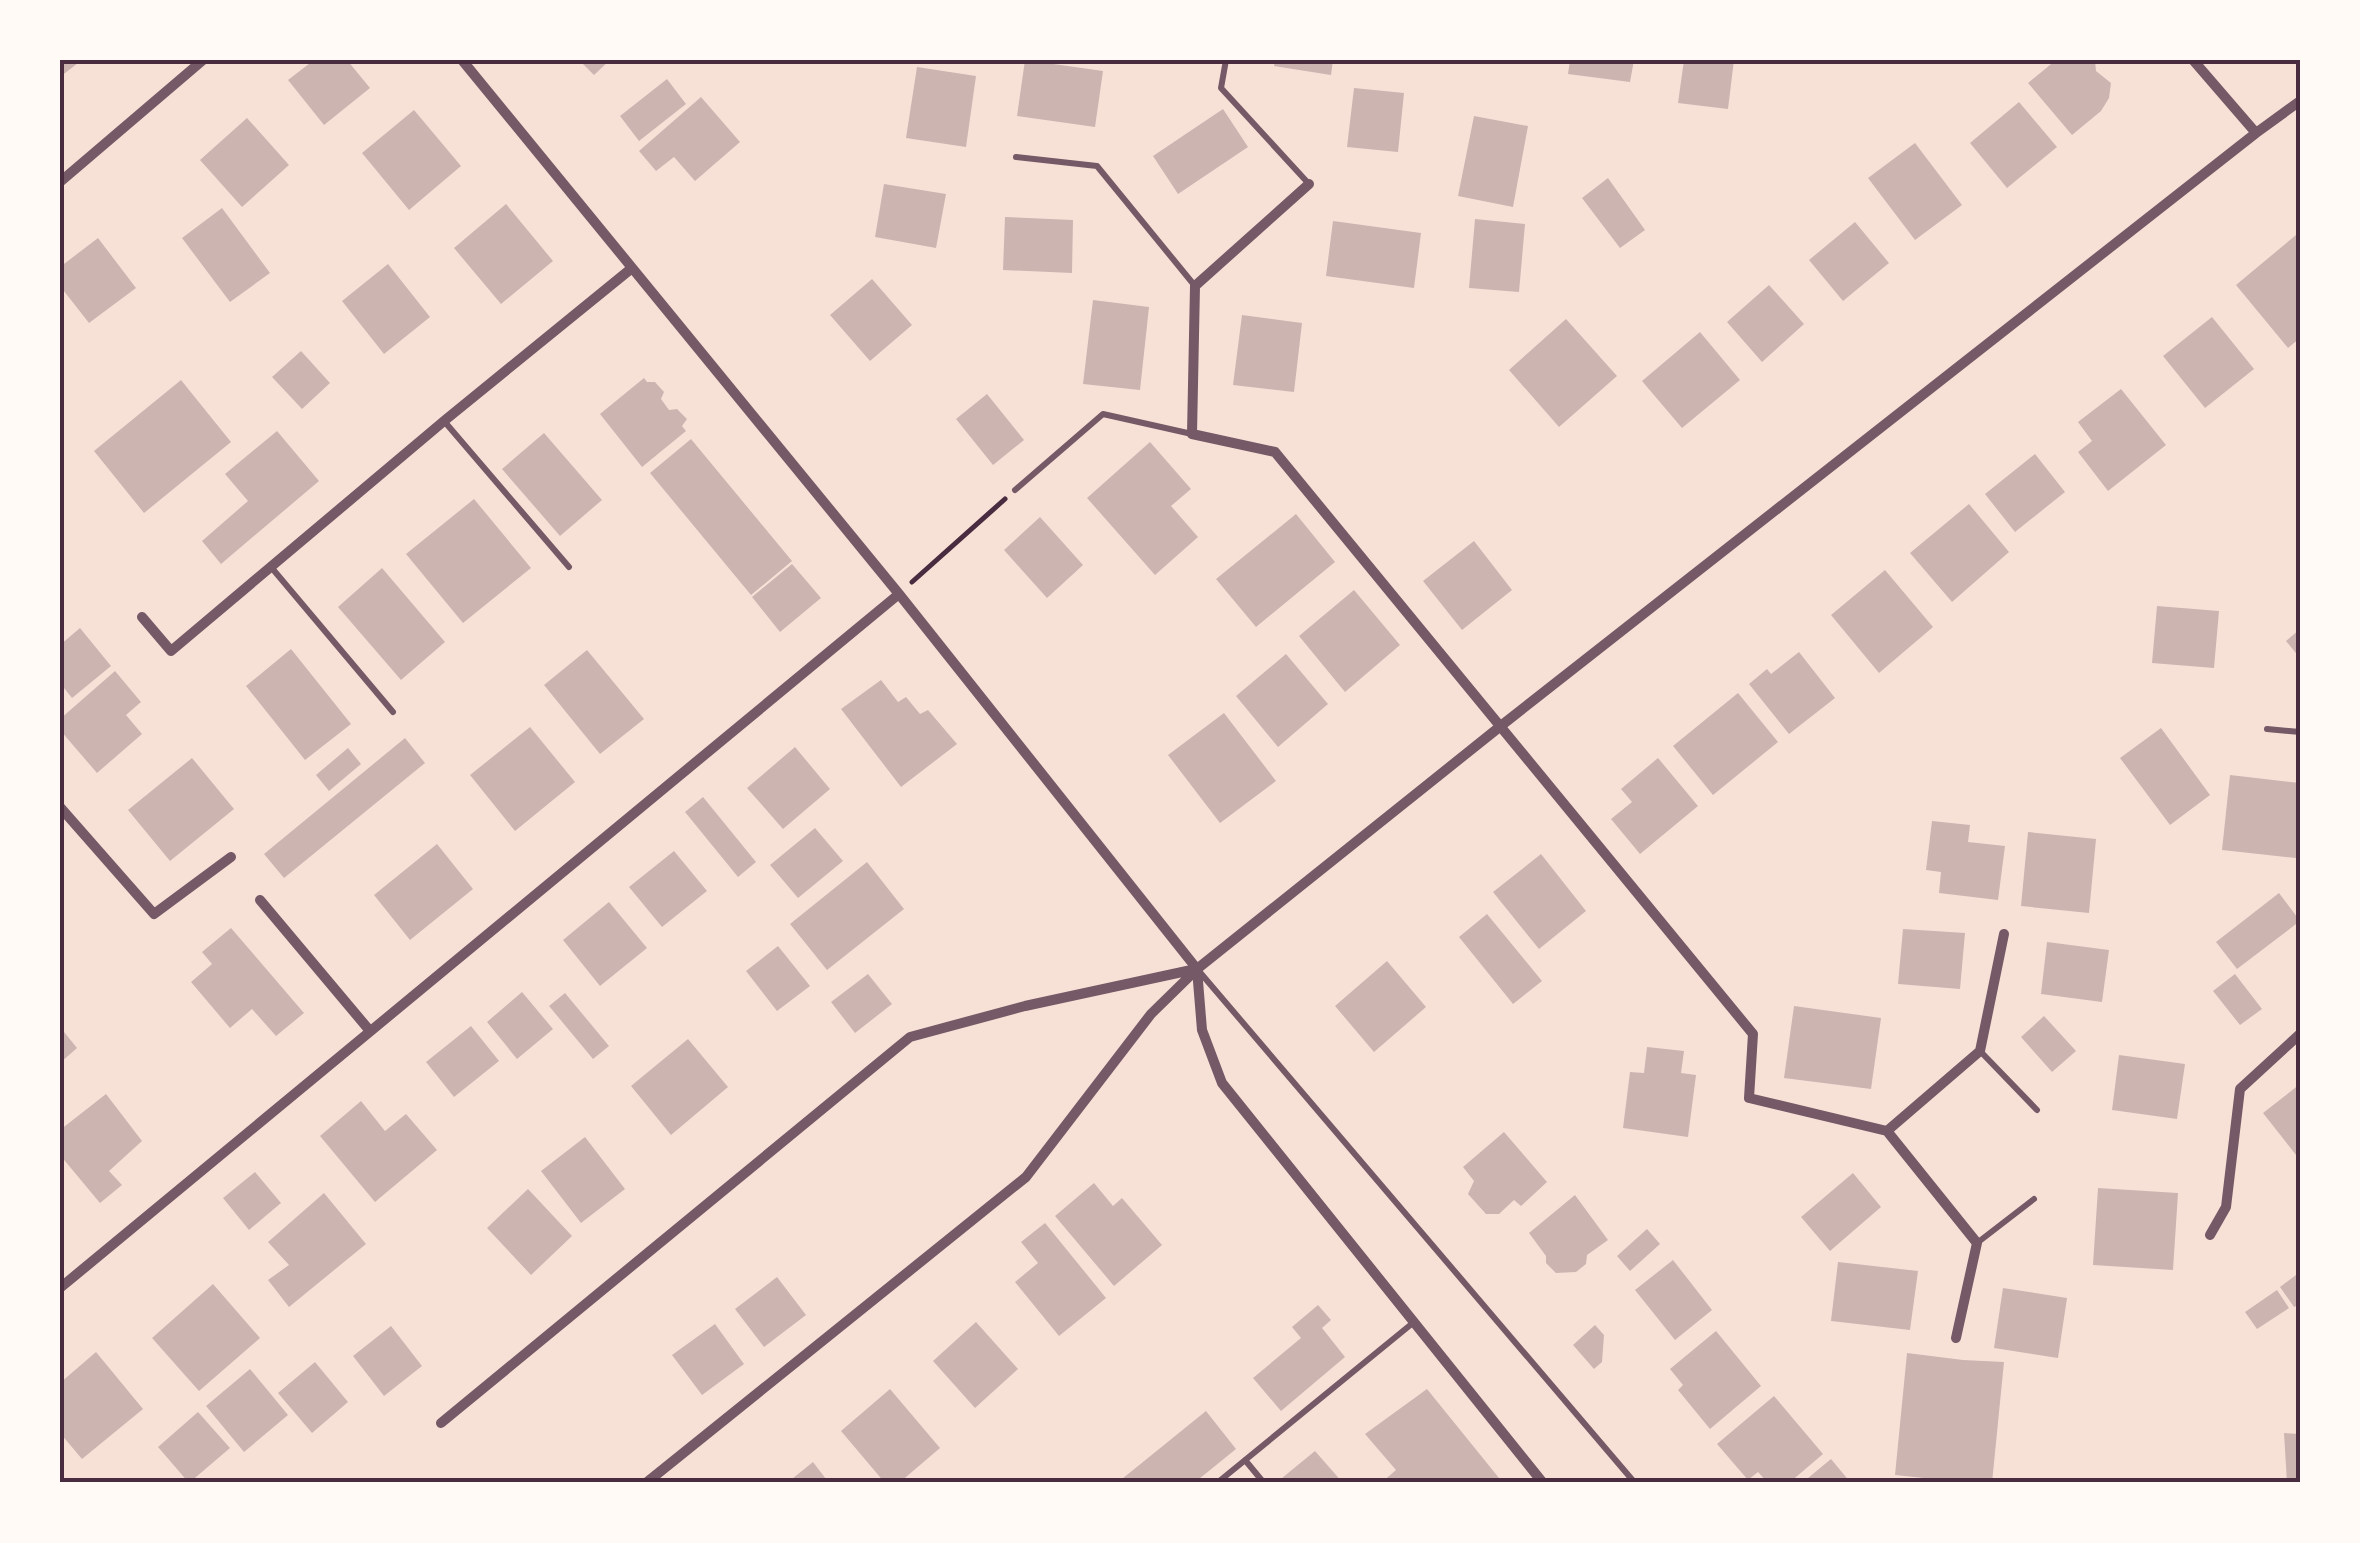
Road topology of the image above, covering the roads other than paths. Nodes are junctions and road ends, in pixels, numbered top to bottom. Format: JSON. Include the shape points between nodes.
{"nodes":[{"id":1,"x":203,"y":60,"type":"edge"},
{"id":2,"x":462,"y":60,"type":"edge"},
{"id":3,"x":1226,"y":60,"type":"edge"},
{"id":4,"x":2194,"y":60,"type":"edge"},
{"id":5,"x":2298,"y":107,"type":"edge"},
{"id":6,"x":2256,"y":133,"type":"junction"},
{"id":7,"x":1016,"y":157,"type":"dead end"},
{"id":8,"x":60,"y":182,"type":"edge"},
{"id":9,"x":1309,"y":184,"type":"joint"},
{"id":10,"x":632,"y":268,"type":"junction"},
{"id":11,"x":1195,"y":286,"type":"junction"},
{"id":12,"x":444,"y":421,"type":"junction"},
{"id":13,"x":1192,"y":434,"type":"junction"},
{"id":14,"x":1015,"y":490,"type":"road end"},
{"id":15,"x":270,"y":566,"type":"junction"},
{"id":16,"x":568,"y":567,"type":"dead end"},
{"id":17,"x":899,"y":594,"type":"junction"},
{"id":18,"x":142,"y":617,"type":"dead end"},
{"id":19,"x":393,"y":712,"type":"dead end"},
{"id":20,"x":1502,"y":726,"type":"junction"},
{"id":21,"x":2267,"y":729,"type":"dead end"},
{"id":22,"x":2300,"y":732,"type":"edge"},
{"id":23,"x":60,"y":807,"type":"edge"},
{"id":24,"x":231,"y":857,"type":"dead end"},
{"id":25,"x":260,"y":900,"type":"dead end"},
{"id":26,"x":2004,"y":934,"type":"dead end"},
{"id":27,"x":1197,"y":968,"type":"junction"},
{"id":28,"x":370,"y":1031,"type":"junction"},
{"id":29,"x":2300,"y":1034,"type":"edge"},
{"id":30,"x":1980,"y":1052,"type":"junction"},
{"id":31,"x":2037,"y":1110,"type":"dead end"},
{"id":32,"x":1887,"y":1131,"type":"junction"},
{"id":33,"x":2034,"y":1199,"type":"dead end"},
{"id":34,"x":2210,"y":1235,"type":"dead end"},
{"id":35,"x":1977,"y":1243,"type":"junction"},
{"id":36,"x":60,"y":1288,"type":"edge"},
{"id":37,"x":1415,"y":1322,"type":"junction"},
{"id":38,"x":1956,"y":1338,"type":"dead end"},
{"id":39,"x":441,"y":1423,"type":"dead end"},
{"id":40,"x":1245,"y":1460,"type":"junction"},
{"id":41,"x":646,"y":1483,"type":"edge"},
{"id":42,"x":1217,"y":1483,"type":"edge"},
{"id":43,"x":1264,"y":1483,"type":"edge"},
{"id":44,"x":1543,"y":1483,"type":"edge"},
{"id":45,"x":1635,"y":1483,"type":"edge"}],
"edges":[{"from":1,"to":8,"type":"street"},
{"from":2,"to":10,"type":"street"},
{"from":3,"to":9,"type":"lane","via":[[1221,88]]},
{"from":4,"to":6,"type":"street"},
{"from":5,"to":6,"type":"street"},
{"from":6,"to":20,"type":"street"},
{"from":7,"to":11,"type":"lane","via":[[1097,166]]},
{"from":9,"to":11,"type":"street"},
{"from":10,"to":12,"type":"street"},
{"from":10,"to":17,"type":"street"},
{"from":11,"to":13,"type":"street"},
{"from":12,"to":15,"type":"street"},
{"from":12,"to":16,"type":"lane"},
{"from":13,"to":14,"type":"lane","via":[[1103,414]]},
{"from":13,"to":20,"type":"street","via":[[1275,452]]},
{"from":15,"to":18,"type":"street","via":[[171,651]]},
{"from":15,"to":19,"type":"lane"},
{"from":17,"to":27,"type":"street"},
{"from":17,"to":28,"type":"street"},
{"from":20,"to":27,"type":"street"},
{"from":20,"to":32,"type":"street","via":[[1754,1034],[1749,1098]]},
{"from":21,"to":22,"type":"lane"},
{"from":23,"to":24,"type":"street","via":[[154,914]]},
{"from":25,"to":28,"type":"street"},
{"from":26,"to":30,"type":"street"},
{"from":27,"to":37,"type":"street","via":[[1202,1030],[1222,1083]]},
{"from":27,"to":39,"type":"street","via":[[910,1037]]},
{"from":27,"to":41,"type":"street","via":[[1151,1014],[1026,1177]]},
{"from":27,"to":45,"type":"lane"},
{"from":28,"to":36,"type":"street"},
{"from":29,"to":34,"type":"street","via":[[2240,1089],[2226,1208]]},
{"from":30,"to":31,"type":"lane"},
{"from":30,"to":32,"type":"street"},
{"from":32,"to":35,"type":"street"},
{"from":33,"to":35,"type":"lane"},
{"from":35,"to":38,"type":"street"},
{"from":37,"to":40,"type":"lane"},
{"from":37,"to":44,"type":"street"},
{"from":40,"to":42,"type":"lane"},
{"from":40,"to":43,"type":"lane"}]}
